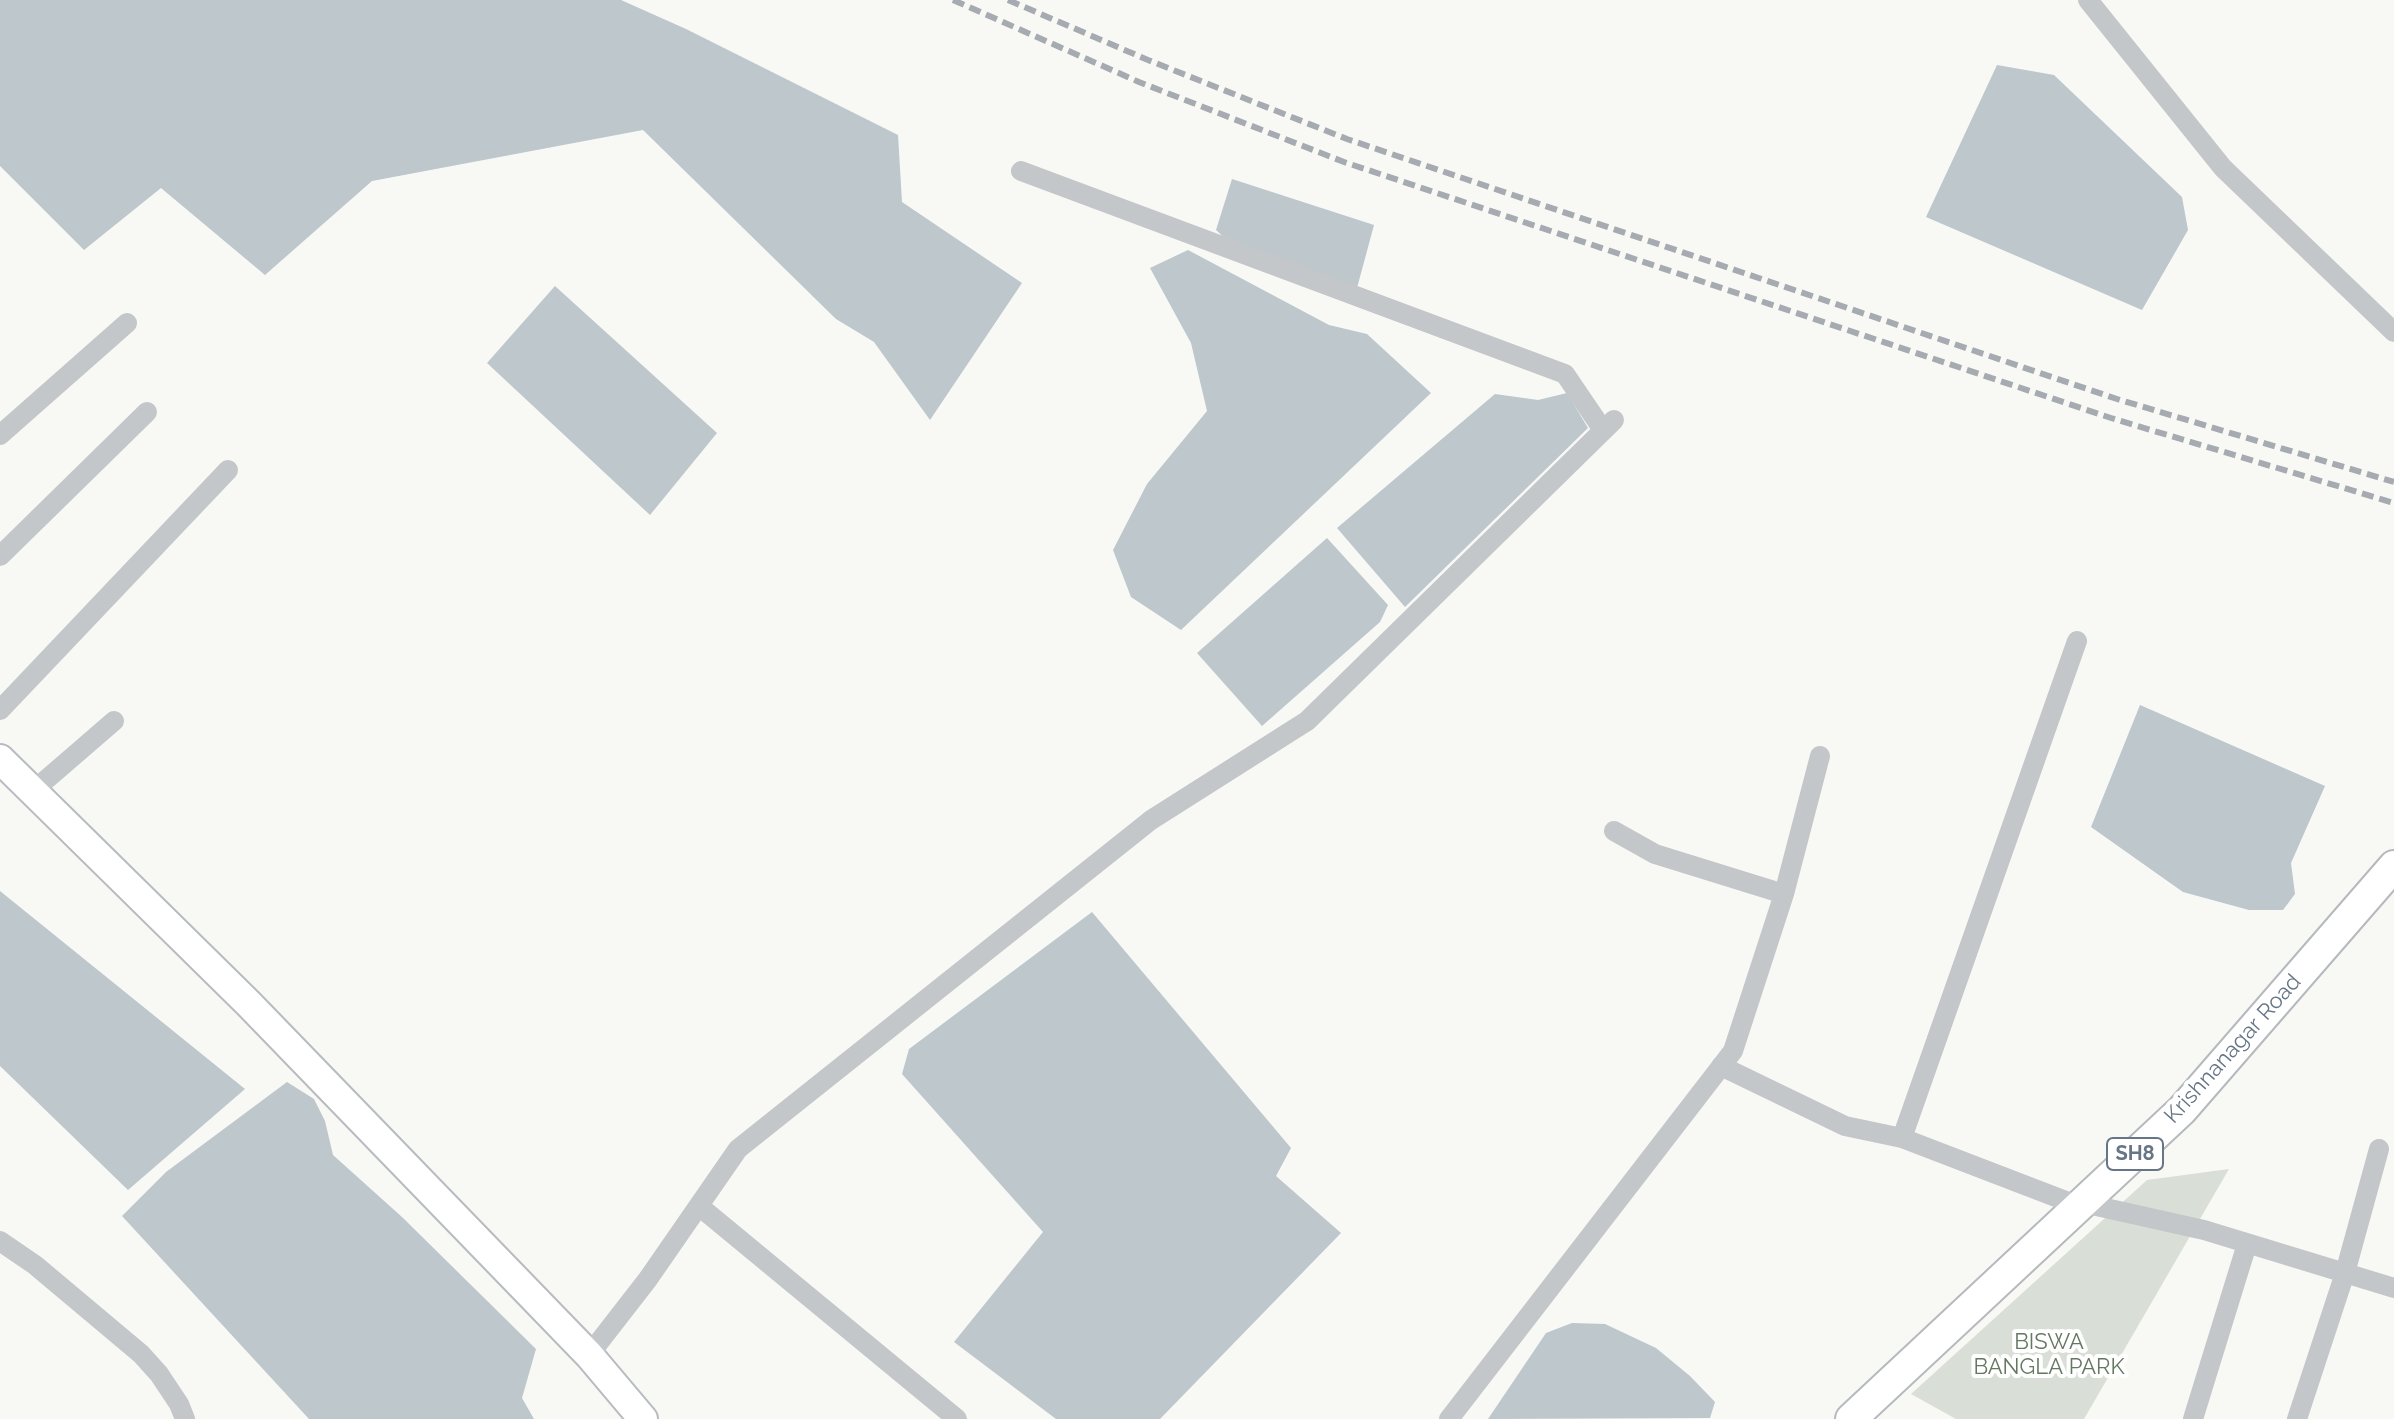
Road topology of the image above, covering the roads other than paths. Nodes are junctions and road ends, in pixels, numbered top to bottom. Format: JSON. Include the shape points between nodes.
{"nodes":[{"id":1,"x":2088,"y":0,"type":"edge"},
{"id":2,"x":1021,"y":171,"type":"dead end"},
{"id":3,"x":127,"y":323,"type":"dead end"},
{"id":4,"x":2394,"y":332,"type":"edge"},
{"id":5,"x":147,"y":412,"type":"dead end"},
{"id":6,"x":0,"y":435,"type":"edge"},
{"id":7,"x":228,"y":470,"type":"dead end"},
{"id":8,"x":0,"y":556,"type":"edge"},
{"id":9,"x":2077,"y":641,"type":"dead end"},
{"id":10,"x":0,"y":710,"type":"edge"},
{"id":11,"x":114,"y":721,"type":"dead end"},
{"id":12,"x":1820,"y":756,"type":"dead end"},
{"id":13,"x":0,"y":759,"type":"edge"},
{"id":14,"x":33,"y":791,"type":"junction"},
{"id":15,"x":1614,"y":831,"type":"dead end"},
{"id":16,"x":2394,"y":866,"type":"edge"},
{"id":17,"x":1784,"y":894,"type":"junction"},
{"id":18,"x":1721,"y":1066,"type":"junction"},
{"id":19,"x":1902,"y":1138,"type":"junction"},
{"id":20,"x":2383,"y":1158,"type":"edge"},
{"id":21,"x":2083,"y":1203,"type":"junction"},
{"id":22,"x":699,"y":1206,"type":"junction"},
{"id":23,"x":0,"y":1241,"type":"edge"},
{"id":24,"x":2247,"y":1244,"type":"junction"},
{"id":25,"x":2345,"y":1273,"type":"junction"},
{"id":26,"x":2394,"y":1288,"type":"edge"},
{"id":27,"x":589,"y":1355,"type":"junction"},
{"id":28,"x":185,"y":1419,"type":"edge"},
{"id":29,"x":643,"y":1419,"type":"edge"},
{"id":30,"x":957,"y":1419,"type":"edge"},
{"id":31,"x":1449,"y":1419,"type":"edge"},
{"id":32,"x":1851,"y":1419,"type":"edge"},
{"id":33,"x":2193,"y":1419,"type":"edge"},
{"id":34,"x":2297,"y":1419,"type":"edge"}],
"edges":[{"from":1,"to":4,"type":"street","via":[[2223,168]]},
{"from":2,"to":22,"type":"street","via":[[1565,374],[1608,425],[1307,721],[1151,820],[816,1085],[738,1149]]},
{"from":3,"to":6,"type":"street"},
{"from":5,"to":8,"type":"street"},
{"from":7,"to":10,"type":"street"},
{"from":9,"to":19,"type":"street"},
{"from":11,"to":14,"type":"street"},
{"from":12,"to":17,"type":"street"},
{"from":13,"to":14,"type":"street"},
{"from":14,"to":27,"type":"street","via":[[249,1004]]},
{"from":15,"to":17,"type":"street","via":[[1655,854]]},
{"from":16,"to":21,"type":"main road","name":"Krishnanagar Road","number":"SH8","via":[[2182,1110]]},
{"from":17,"to":18,"type":"street","via":[[1733,1051]]},
{"from":18,"to":19,"type":"street","via":[[1845,1126]]},
{"from":18,"to":31,"type":"street"},
{"from":19,"to":21,"type":"street","via":[[2079,1206]]},
{"from":20,"to":25,"type":"street"},
{"from":21,"to":24,"type":"street"},
{"from":21,"to":32,"type":"main road","name":"Krishnanagar Road","number":"SH8"},
{"from":22,"to":27,"type":"street"},
{"from":22,"to":30,"type":"street"},
{"from":23,"to":28,"type":"street","via":[[141,1354]]},
{"from":24,"to":25,"type":"street"},
{"from":24,"to":33,"type":"street"},
{"from":25,"to":26,"type":"street"},
{"from":25,"to":34,"type":"street"},
{"from":27,"to":29,"type":"street"}]}
